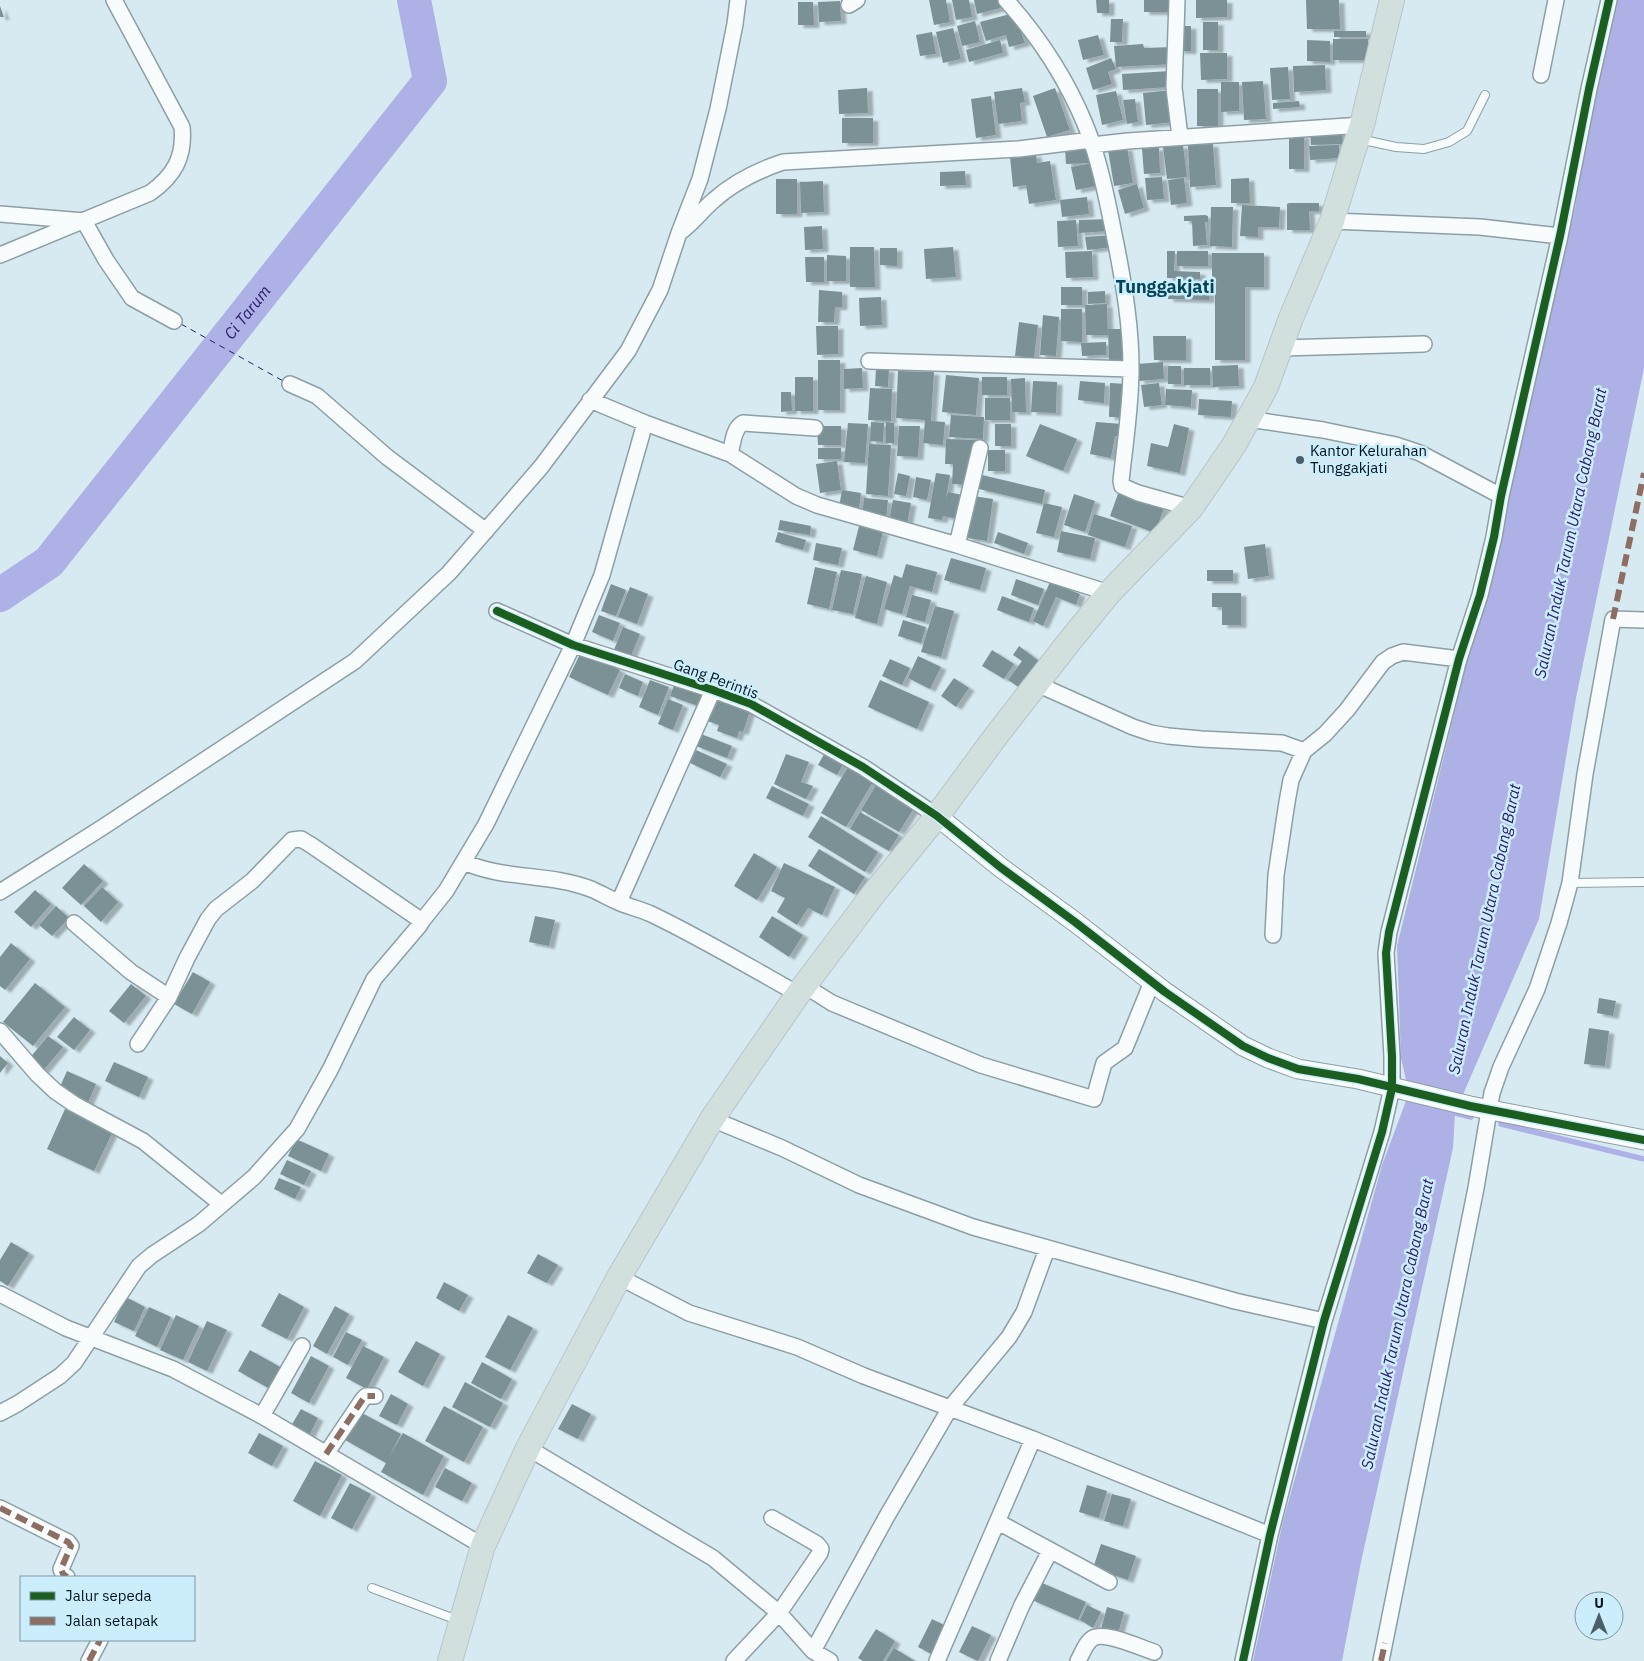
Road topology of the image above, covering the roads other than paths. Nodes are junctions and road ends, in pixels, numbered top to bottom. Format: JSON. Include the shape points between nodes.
{"nodes":[{"id":1,"x":114,"y":0,"type":"edge"},
{"id":2,"x":738,"y":0,"type":"edge"},
{"id":3,"x":1006,"y":0,"type":"edge"},
{"id":4,"x":1177,"y":0,"type":"edge"},
{"id":5,"x":1392,"y":0,"type":"edge"},
{"id":6,"x":1556,"y":0,"type":"edge"},
{"id":7,"x":1610,"y":0,"type":"edge"},
{"id":8,"x":1541,"y":75,"type":"dead end"},
{"id":9,"x":1485,"y":96,"type":"dead end"},
{"id":10,"x":1360,"y":132,"type":"junction"},
{"id":11,"x":1180,"y":137,"type":"junction"},
{"id":12,"x":1092,"y":143,"type":"junction"},
{"id":13,"x":0,"y":214,"type":"edge"},
{"id":14,"x":84,"y":221,"type":"junction"},
{"id":15,"x":1332,"y":221,"type":"junction"},
{"id":16,"x":679,"y":233,"type":"junction"},
{"id":17,"x":1560,"y":236,"type":"junction"},
{"id":18,"x":0,"y":255,"type":"edge"},
{"id":19,"x":174,"y":320,"type":"dead end"},
{"id":20,"x":1424,"y":344,"type":"dead end"},
{"id":21,"x":1281,"y":348,"type":"junction"},
{"id":22,"x":869,"y":361,"type":"dead end"},
{"id":23,"x":1131,"y":369,"type":"junction"},
{"id":24,"x":290,"y":384,"type":"dead end"},
{"id":25,"x":590,"y":400,"type":"junction"},
{"id":26,"x":1248,"y":419,"type":"junction"},
{"id":27,"x":645,"y":423,"type":"junction"},
{"id":28,"x":815,"y":428,"type":"dead end"},
{"id":29,"x":980,"y":448,"type":"dead end"},
{"id":30,"x":730,"y":454,"type":"junction"},
{"id":31,"x":1501,"y":496,"type":"junction"},
{"id":32,"x":1191,"y":508,"type":"junction"},
{"id":33,"x":486,"y":531,"type":"junction"},
{"id":34,"x":957,"y":545,"type":"junction"},
{"id":35,"x":1109,"y":593,"type":"junction"},
{"id":36,"x":497,"y":611,"type":"dead end"},
{"id":37,"x":1644,"y":620,"type":"edge"},
{"id":38,"x":573,"y":644,"type":"junction"},
{"id":39,"x":1460,"y":659,"type":"junction"},
{"id":40,"x":1037,"y":684,"type":"junction"},
{"id":41,"x":713,"y":690,"type":"junction"},
{"id":42,"x":1304,"y":751,"type":"junction"},
{"id":43,"x":937,"y":816,"type":"junction"},
{"id":44,"x":464,"y":862,"type":"junction"},
{"id":45,"x":1644,"y":882,"type":"edge"},
{"id":46,"x":1570,"y":883,"type":"junction"},
{"id":47,"x":0,"y":892,"type":"edge"},
{"id":48,"x":619,"y":902,"type":"junction"},
{"id":49,"x":422,"y":921,"type":"junction"},
{"id":50,"x":74,"y":923,"type":"dead end"},
{"id":51,"x":1273,"y":935,"type":"dead end"},
{"id":52,"x":1152,"y":982,"type":"junction"},
{"id":53,"x":802,"y":990,"type":"junction"},
{"id":54,"x":168,"y":997,"type":"junction"},
{"id":55,"x":0,"y":1031,"type":"edge"},
{"id":56,"x":138,"y":1044,"type":"dead end"},
{"id":57,"x":1400,"y":1090,"type":"junction"},
{"id":58,"x":1488,"y":1110,"type":"junction"},
{"id":59,"x":712,"y":1119,"type":"junction"},
{"id":60,"x":1644,"y":1140,"type":"edge"},
{"id":61,"x":221,"y":1204,"type":"junction"},
{"id":62,"x":1047,"y":1249,"type":"junction"},
{"id":63,"x":619,"y":1277,"type":"junction"},
{"id":64,"x":0,"y":1294,"type":"edge"},
{"id":65,"x":1324,"y":1321,"type":"junction"},
{"id":66,"x":93,"y":1338,"type":"junction"},
{"id":67,"x":302,"y":1346,"type":"dead end"},
{"id":68,"x":375,"y":1396,"type":"dead end"},
{"id":69,"x":950,"y":1408,"type":"junction"},
{"id":70,"x":0,"y":1413,"type":"edge"},
{"id":71,"x":262,"y":1416,"type":"junction"},
{"id":72,"x":1033,"y":1439,"type":"junction"},
{"id":73,"x":528,"y":1448,"type":"junction"},
{"id":74,"x":326,"y":1454,"type":"junction"},
{"id":75,"x":0,"y":1508,"type":"edge"},
{"id":76,"x":772,"y":1518,"type":"dead end"},
{"id":77,"x":998,"y":1522,"type":"junction"},
{"id":78,"x":1270,"y":1535,"type":"junction"},
{"id":79,"x":483,"y":1546,"type":"junction"},
{"id":80,"x":1050,"y":1551,"type":"junction"},
{"id":81,"x":65,"y":1576,"type":"edge"},
{"id":82,"x":1110,"y":1582,"type":"dead end"},
{"id":83,"x":372,"y":1588,"type":"dead end"},
{"id":84,"x":779,"y":1613,"type":"junction"},
{"id":85,"x":461,"y":1621,"type":"junction"},
{"id":86,"x":99,"y":1641,"type":"edge"},
{"id":87,"x":813,"y":1651,"type":"junction"},
{"id":88,"x":1154,"y":1652,"type":"dead end"},
{"id":89,"x":452,"y":1657,"type":"edge"},
{"id":90,"x":89,"y":1661,"type":"edge"},
{"id":91,"x":734,"y":1661,"type":"edge"},
{"id":92,"x":830,"y":1661,"type":"edge"},
{"id":93,"x":937,"y":1661,"type":"edge"},
{"id":94,"x":998,"y":1661,"type":"edge"},
{"id":95,"x":1078,"y":1661,"type":"edge"},
{"id":96,"x":1243,"y":1661,"type":"edge"},
{"id":97,"x":1381,"y":1661,"type":"edge"}],
"edges":[{"from":1,"to":14,"type":"street","via":[[182,127],[183,139],[178,164],[161,185],[150,193]]},
{"from":2,"to":16,"type":"street","via":[[718,109],[700,179]]},
{"from":3,"to":12,"type":"street","via":[[1045,48],[1073,96]]},
{"from":4,"to":11,"type":"street","via":[[1174,88]]},
{"from":5,"to":10,"type":"main road"},
{"from":6,"to":8,"type":"street"},
{"from":7,"to":17,"type":"street"},
{"from":9,"to":10,"type":"lane","via":[[1466,131],[1449,142],[1424,149],[1396,147]]},
{"from":10,"to":11,"type":"street"},
{"from":10,"to":15,"type":"main road"},
{"from":11,"to":12,"type":"street"},
{"from":12,"to":16,"type":"street","via":[[1019,150],[783,162],[768,166],[728,189]]},
{"from":12,"to":23,"type":"street","via":[[1108,202],[1126,298]]},
{"from":13,"to":14,"type":"street"},
{"from":14,"to":18,"type":"street"},
{"from":14,"to":19,"type":"street","via":[[132,298]]},
{"from":15,"to":17,"type":"street","via":[[1480,227]]},
{"from":15,"to":21,"type":"main road"},
{"from":16,"to":25,"type":"street","via":[[660,290],[628,351]]},
{"from":17,"to":31,"type":"street"},
{"from":20,"to":21,"type":"street"},
{"from":21,"to":26,"type":"main road","via":[[1266,388]]},
{"from":22,"to":23,"type":"street"},
{"from":23,"to":32,"type":"street","via":[[1122,486]]},
{"from":24,"to":33,"type":"street","via":[[317,396],[387,457]]},
{"from":25,"to":27,"type":"street"},
{"from":25,"to":33,"type":"street","via":[[541,467]]},
{"from":26,"to":31,"type":"street","via":[[1396,445],[1420,453]]},
{"from":26,"to":32,"type":"main road"},
{"from":27,"to":30,"type":"street"},
{"from":27,"to":38,"type":"street","via":[[602,575]]},
{"from":28,"to":30,"type":"street","via":[[743,423],[737,429]]},
{"from":29,"to":34,"type":"street"},
{"from":30,"to":34,"type":"street","via":[[796,496],[817,505]]},
{"from":31,"to":39,"type":"street","via":[[1480,595]]},
{"from":32,"to":35,"type":"main road"},
{"from":33,"to":47,"type":"street","via":[[449,573],[355,661]]},
{"from":34,"to":35,"type":"street"},
{"from":35,"to":40,"type":"main road"},
{"from":36,"to":38,"type":"street","name":"Gang Perintis"},
{"from":37,"to":46,"type":"street","via":[[1613,619],[1585,774]]},
{"from":38,"to":41,"type":"street","name":"Gang Perintis"},
{"from":38,"to":44,"type":"street","via":[[486,824]]},
{"from":39,"to":42,"type":"street","via":[[1403,652],[1392,656],[1383,662],[1331,728]]},
{"from":39,"to":57,"type":"street","via":[[1386,953],[1392,1056]]},
{"from":40,"to":42,"type":"street","via":[[1151,733],[1282,743]]},
{"from":40,"to":43,"type":"main road"},
{"from":41,"to":43,"type":"street","name":"Gang Perintis","via":[[751,704],[855,762]]},
{"from":41,"to":48,"type":"street"},
{"from":42,"to":51,"type":"street","via":[[1291,780],[1287,802],[1276,875]]},
{"from":43,"to":52,"type":"street","via":[[1000,868]]},
{"from":43,"to":53,"type":"main road"},
{"from":44,"to":48,"type":"street","via":[[496,873],[570,883]]},
{"from":44,"to":49,"type":"street"},
{"from":45,"to":46,"type":"lane"},
{"from":46,"to":58,"type":"street","via":[[1537,989],[1501,1067]]},
{"from":48,"to":53,"type":"street","via":[[690,933]]},
{"from":49,"to":54,"type":"street","via":[[311,845],[301,839],[292,840],[208,919]]},
{"from":49,"to":61,"type":"street","via":[[374,979],[297,1129],[254,1177]]},
{"from":50,"to":54,"type":"street","via":[[131,972]]},
{"from":52,"to":53,"type":"street","via":[[1125,1048],[1104,1063],[1094,1099],[972,1061]]},
{"from":52,"to":57,"type":"street","via":[[1243,1046],[1268,1058],[1298,1069]]},
{"from":53,"to":59,"type":"main road"},
{"from":54,"to":56,"type":"street"},
{"from":55,"to":61,"type":"street","via":[[56,1091],[143,1141]]},
{"from":57,"to":58,"type":"street"},
{"from":57,"to":65,"type":"street","via":[[1382,1132]]},
{"from":58,"to":60,"type":"street"},
{"from":58,"to":97,"type":"street","via":[[1476,1188]]},
{"from":59,"to":62,"type":"street","via":[[859,1185],[973,1227]]},
{"from":59,"to":63,"type":"main road"},
{"from":61,"to":66,"type":"street","via":[[199,1224],[139,1266]]},
{"from":62,"to":65,"type":"street","via":[[1234,1301]]},
{"from":62,"to":69,"type":"street","via":[[1024,1312],[1009,1337]]},
{"from":63,"to":69,"type":"street","via":[[689,1313],[797,1347]]},
{"from":63,"to":73,"type":"main road"},
{"from":64,"to":66,"type":"street","via":[[66,1328]]},
{"from":65,"to":78,"type":"street"},
{"from":66,"to":70,"type":"street","via":[[60,1376]]},
{"from":66,"to":71,"type":"street","via":[[173,1369]]},
{"from":67,"to":71,"type":"street"},
{"from":68,"to":74,"type":"street","via":[[363,1399]]},
{"from":69,"to":72,"type":"street"},
{"from":69,"to":87,"type":"street"},
{"from":71,"to":74,"type":"street"},
{"from":72,"to":77,"type":"street"},
{"from":72,"to":78,"type":"street"},
{"from":73,"to":79,"type":"main road"},
{"from":73,"to":84,"type":"street","via":[[713,1558]]},
{"from":74,"to":79,"type":"street"},
{"from":75,"to":81,"type":"street","via":[[68,1542],[70,1546],[61,1569]]},
{"from":76,"to":84,"type":"street","via":[[821,1549]]},
{"from":77,"to":80,"type":"street"},
{"from":77,"to":93,"type":"street"},
{"from":78,"to":96,"type":"street"},
{"from":79,"to":85,"type":"main road"},
{"from":80,"to":82,"type":"street"},
{"from":80,"to":94,"type":"street"},
{"from":83,"to":85,"type":"lane"},
{"from":84,"to":87,"type":"street"},
{"from":84,"to":91,"type":"street"},
{"from":85,"to":89,"type":"main road"},
{"from":86,"to":90,"type":"street"},
{"from":87,"to":92,"type":"street"},
{"from":88,"to":95,"type":"street","via":[[1105,1636],[1094,1638]]}]}
